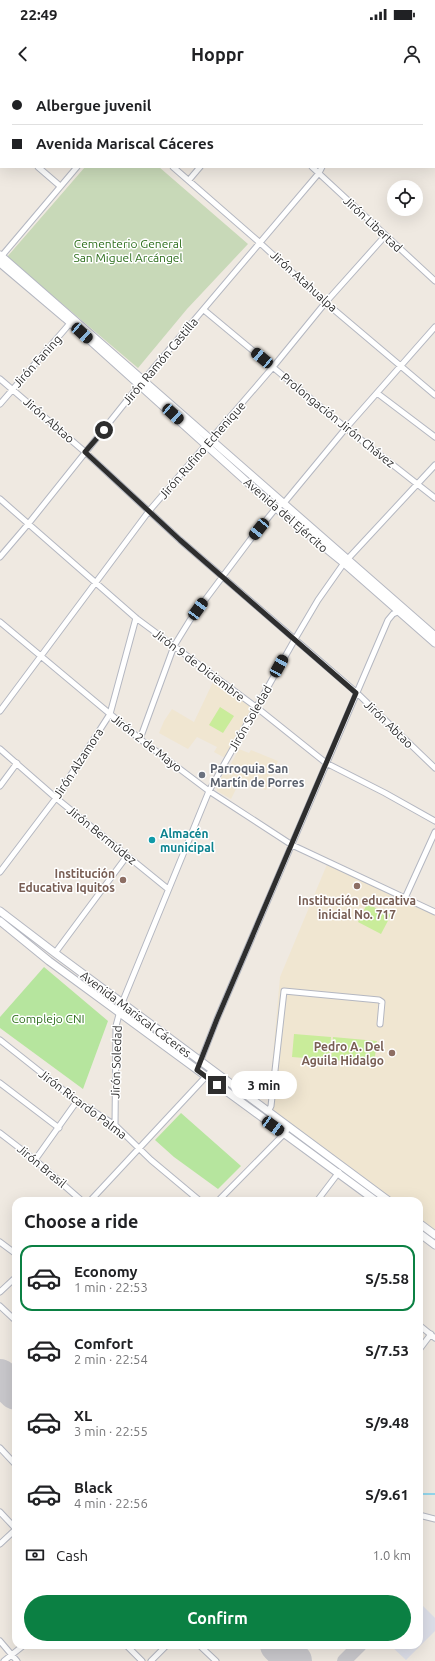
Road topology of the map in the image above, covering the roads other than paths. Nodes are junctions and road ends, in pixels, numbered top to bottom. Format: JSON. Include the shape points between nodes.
{"nodes":[{"id":1,"x":39,"y":168,"type":"edge"},
{"id":2,"x":76,"y":168,"type":"edge"},
{"id":3,"x":174,"y":168,"type":"edge"},
{"id":4,"x":199,"y":168,"type":"edge"},
{"id":5,"x":313,"y":168,"type":"edge"},
{"id":6,"x":322,"y":168,"type":"edge"},
{"id":7,"x":319,"y":173,"type":"junction"},
{"id":8,"x":189,"y":180,"type":"junction"},
{"id":9,"x":60,"y":186,"type":"junction"},
{"id":10,"x":385,"y":236,"type":"junction"},
{"id":11,"x":259,"y":242,"type":"junction"},
{"id":12,"x":0,"y":259,"type":"edge"},
{"id":13,"x":435,"y":281,"type":"edge"},
{"id":14,"x":326,"y":302,"type":"junction"},
{"id":15,"x":204,"y":310,"type":"junction"},
{"id":16,"x":72,"y":321,"type":"junction"},
{"id":17,"x":435,"y":327,"type":"edge"},
{"id":18,"x":400,"y":365,"type":"junction"},
{"id":19,"x":274,"y":367,"type":"junction"},
{"id":20,"x":0,"y":379,"type":"edge"},
{"id":21,"x":141,"y":382,"type":"junction"},
{"id":22,"x":12,"y":389,"type":"junction"},
{"id":23,"x":377,"y":393,"type":"junction"},
{"id":24,"x":435,"y":395,"type":"edge"},
{"id":25,"x":0,"y":404,"type":"edge"},
{"id":26,"x":346,"y":428,"type":"junction"},
{"id":27,"x":435,"y":437,"type":"edge"},
{"id":28,"x":209,"y":442,"type":"junction"},
{"id":29,"x":85,"y":452,"type":"junction"},
{"id":30,"x":435,"y":465,"type":"edge"},
{"id":31,"x":417,"y":484,"type":"junction"},
{"id":32,"x":435,"y":498,"type":"edge"},
{"id":33,"x":0,"y":499,"type":"edge"},
{"id":34,"x":284,"y":503,"type":"junction"},
{"id":35,"x":276,"y":508,"type":"junction"},
{"id":36,"x":149,"y":511,"type":"junction"},
{"id":37,"x":29,"y":523,"type":"junction"},
{"id":38,"x":0,"y":557,"type":"edge"},
{"id":39,"x":346,"y":561,"type":"junction"},
{"id":40,"x":223,"y":576,"type":"junction"},
{"id":41,"x":97,"y":583,"type":"junction"},
{"id":42,"x":402,"y":610,"type":"junction"},
{"id":43,"x":136,"y":618,"type":"junction"},
{"id":44,"x":0,"y":622,"type":"edge"},
{"id":45,"x":435,"y":636,"type":"edge"},
{"id":46,"x":295,"y":639,"type":"junction"},
{"id":47,"x":435,"y":643,"type":"edge"},
{"id":48,"x":174,"y":646,"type":"junction"},
{"id":49,"x":40,"y":655,"type":"junction"},
{"id":50,"x":356,"y":693,"type":"junction"},
{"id":51,"x":256,"y":707,"type":"junction"},
{"id":52,"x":0,"y":711,"type":"edge"},
{"id":53,"x":110,"y":714,"type":"junction"},
{"id":54,"x":140,"y":739,"type":"junction"},
{"id":55,"x":0,"y":748,"type":"edge"},
{"id":56,"x":17,"y":763,"type":"junction"},
{"id":57,"x":326,"y":763,"type":"junction"},
{"id":58,"x":435,"y":768,"type":"edge"},
{"id":59,"x":0,"y":786,"type":"edge"},
{"id":60,"x":208,"y":791,"type":"junction"},
{"id":61,"x":56,"y":798,"type":"junction"},
{"id":62,"x":435,"y":821,"type":"edge"},
{"id":63,"x":435,"y":832,"type":"edge"},
{"id":64,"x":292,"y":845,"type":"junction"},
{"id":65,"x":127,"y":856,"type":"junction"},
{"id":66,"x":0,"y":872,"type":"edge"},
{"id":67,"x":168,"y":889,"type":"junction"},
{"id":68,"x":404,"y":898,"type":"junction"},
{"id":69,"x":0,"y":911,"type":"edge"},
{"id":70,"x":435,"y":912,"type":"edge"},
{"id":71,"x":0,"y":921,"type":"edge"},
{"id":72,"x":55,"y":953,"type":"junction"},
{"id":73,"x":122,"y":1003,"type":"junction"},
{"id":74,"x":119,"y":1013,"type":"junction"},
{"id":75,"x":380,"y":1024,"type":"dead end"},
{"id":76,"x":0,"y":1040,"type":"edge"},
{"id":77,"x":201,"y":1062,"type":"junction"},
{"id":78,"x":197,"y":1070,"type":"junction"},
{"id":79,"x":212,"y":1070,"type":"junction"},
{"id":80,"x":206,"y":1077,"type":"junction"},
{"id":81,"x":0,"y":1083,"type":"edge"},
{"id":82,"x":78,"y":1101,"type":"junction"},
{"id":83,"x":268,"y":1112,"type":"junction"},
{"id":84,"x":115,"y":1125,"type":"junction"},
{"id":85,"x":289,"y":1127,"type":"junction"},
{"id":86,"x":59,"y":1128,"type":"junction"},
{"id":87,"x":0,"y":1133,"type":"edge"},
{"id":88,"x":284,"y":1134,"type":"junction"},
{"id":89,"x":139,"y":1148,"type":"junction"},
{"id":90,"x":35,"y":1160,"type":"junction"},
{"id":91,"x":343,"y":1167,"type":"junction"},
{"id":92,"x":338,"y":1173,"type":"junction"},
{"id":93,"x":77,"y":1197,"type":"edge"},
{"id":94,"x":94,"y":1197,"type":"edge"},
{"id":95,"x":195,"y":1197,"type":"edge"},
{"id":96,"x":222,"y":1197,"type":"edge"},
{"id":97,"x":320,"y":1197,"type":"edge"},
{"id":98,"x":371,"y":1197,"type":"edge"},
{"id":99,"x":384,"y":1197,"type":"edge"},
{"id":100,"x":423,"y":1226,"type":"edge"},
{"id":101,"x":435,"y":1235,"type":"edge"},
{"id":102,"x":423,"y":1236,"type":"edge"},
{"id":103,"x":0,"y":1242,"type":"edge"},
{"id":104,"x":435,"y":1245,"type":"edge"},
{"id":105,"x":12,"y":1251,"type":"edge"},
{"id":106,"x":12,"y":1281,"type":"edge"},
{"id":107,"x":0,"y":1292,"type":"edge"},
{"id":108,"x":0,"y":1306,"type":"edge"},
{"id":109,"x":12,"y":1317,"type":"edge"},
{"id":110,"x":423,"y":1328,"type":"edge"},
{"id":111,"x":433,"y":1336,"type":"edge"},
{"id":112,"x":423,"y":1346,"type":"edge"},
{"id":113,"x":0,"y":1448,"type":"edge"},
{"id":114,"x":12,"y":1461,"type":"edge"},
{"id":115,"x":0,"y":1512,"type":"edge"},
{"id":116,"x":423,"y":1517,"type":"edge"},
{"id":117,"x":435,"y":1519,"type":"edge"},
{"id":118,"x":12,"y":1525,"type":"edge"},
{"id":119,"x":12,"y":1533,"type":"edge"},
{"id":120,"x":0,"y":1544,"type":"edge"},
{"id":121,"x":0,"y":1641,"type":"edge"},
{"id":122,"x":19,"y":1649,"type":"edge"},
{"id":123,"x":130,"y":1649,"type":"edge"},
{"id":124,"x":163,"y":1649,"type":"edge"},
{"id":125,"x":203,"y":1649,"type":"edge"},
{"id":126,"x":12,"y":1655,"type":"junction"},
{"id":127,"x":4,"y":1661,"type":"edge"},
{"id":128,"x":17,"y":1661,"type":"edge"},
{"id":129,"x":142,"y":1661,"type":"edge"},
{"id":130,"x":151,"y":1661,"type":"edge"},
{"id":131,"x":216,"y":1661,"type":"edge"}],
"edges":[{"from":1,"to":9,"type":"street"},
{"from":2,"to":9,"type":"street"},
{"from":3,"to":8,"type":"street","name":"Jirón Atahualpa"},
{"from":4,"to":8,"type":"street"},
{"from":5,"to":7,"type":"street","name":"Jirón Libertad"},
{"from":6,"to":7,"type":"street","name":"Jirón Ramón Castilla"},
{"from":7,"to":10,"type":"street","name":"Jirón Libertad"},
{"from":7,"to":11,"type":"street","name":"Jirón Ramón Castilla"},
{"from":8,"to":11,"type":"street","name":"Jirón Atahualpa"},
{"from":9,"to":12,"type":"street"},
{"from":10,"to":13,"type":"street","name":"Jirón Libertad"},
{"from":10,"to":14,"type":"street","name":"Jirón Rufino Echenique"},
{"from":11,"to":14,"type":"street","name":"Jirón Atahualpa"},
{"from":11,"to":15,"type":"street","name":"Jirón Ramón Castilla"},
{"from":12,"to":16,"type":"main road","name":"Avenida del Ejército"},
{"from":14,"to":18,"type":"street","name":"Jirón Atahualpa"},
{"from":14,"to":19,"type":"street","name":"Jirón Rufino Echenique"},
{"from":15,"to":19,"type":"street","name":"Prolongación Jirón Chávez"},
{"from":15,"to":21,"type":"street","name":"Jirón Ramón Castilla"},
{"from":16,"to":21,"type":"main road","name":"Avenida del Ejército"},
{"from":16,"to":22,"type":"street","name":"Jirón Faning"},
{"from":17,"to":18,"type":"street"},
{"from":18,"to":23,"type":"street"},
{"from":18,"to":24,"type":"street","name":"Jirón Atahualpa"},
{"from":19,"to":26,"type":"street","name":"Prolongación Jirón Chávez"},
{"from":19,"to":28,"type":"street","name":"Jirón Rufino Echenique"},
{"from":20,"to":22,"type":"street","name":"Jirón Abtao"},
{"from":21,"to":28,"type":"main road","name":"Avenida del Ejército"},
{"from":21,"to":29,"type":"street","name":"Jirón Ramón Castilla"},
{"from":22,"to":25,"type":"street","name":"Jirón Faning"},
{"from":22,"to":29,"type":"street","name":"Jirón Abtao"},
{"from":23,"to":26,"type":"street"},
{"from":23,"to":27,"type":"street"},
{"from":26,"to":31,"type":"street","name":"Prolongación Jirón Chávez"},
{"from":26,"to":34,"type":"street"},
{"from":28,"to":34,"type":"main road","name":"Avenida del Ejército"},
{"from":28,"to":35,"type":"main road","name":"Avenida del Ejército"},
{"from":28,"to":36,"type":"street","name":"Jirón Rufino Echenique"},
{"from":29,"to":36,"type":"street","name":"Jirón Abtao"},
{"from":29,"to":37,"type":"street","name":"Jirón Ramón Castilla"},
{"from":30,"to":31,"type":"street","name":"Jirón Soledad"},
{"from":31,"to":32,"type":"street","name":"Prolongación Jirón Chávez"},
{"from":31,"to":39,"type":"street","name":"Jirón Soledad"},
{"from":33,"to":37,"type":"street","name":"Jirón 9 de Diciembre"},
{"from":34,"to":35,"type":"street"},
{"from":34,"to":39,"type":"main road","name":"Avenida del Ejército"},
{"from":35,"to":39,"type":"main road","name":"Avenida del Ejército"},
{"from":35,"to":40,"type":"street"},
{"from":36,"to":40,"type":"street","name":"Jirón Abtao"},
{"from":36,"to":41,"type":"street","name":"Jirón Rufino Echenique"},
{"from":37,"to":38,"type":"street","name":"Jirón Ramón Castilla"},
{"from":37,"to":41,"type":"street","name":"Jirón 9 de Diciembre"},
{"from":39,"to":42,"type":"main road","name":"Avenida del Ejército"},
{"from":39,"to":46,"type":"street","name":"Jirón Soledad","via":[[318,600]]},
{"from":40,"to":46,"type":"street","name":"Jirón Abtao"},
{"from":40,"to":48,"type":"street"},
{"from":41,"to":43,"type":"street","name":"Jirón 9 de Diciembre"},
{"from":41,"to":49,"type":"street","name":"Jirón Rufino Echenique"},
{"from":42,"to":45,"type":"main road","name":"Avenida del Ejército"},
{"from":42,"to":47,"type":"main road","name":"Avenida del Ejército"},
{"from":42,"to":50,"type":"street","via":[[388,620]]},
{"from":43,"to":48,"type":"street","name":"Jirón 9 de Diciembre"},
{"from":43,"to":53,"type":"street","name":"Jirón Alzamora"},
{"from":44,"to":49,"type":"street","name":"Jirón 2 de Mayo"},
{"from":46,"to":50,"type":"street","name":"Jirón Abtao"},
{"from":46,"to":51,"type":"street","name":"Jirón Soledad"},
{"from":48,"to":51,"type":"street","name":"Jirón 9 de Diciembre"},
{"from":48,"to":54,"type":"street"},
{"from":49,"to":52,"type":"street","name":"Jirón Rufino Echenique"},
{"from":49,"to":53,"type":"street","name":"Jirón 2 de Mayo"},
{"from":50,"to":57,"type":"street"},
{"from":50,"to":58,"type":"street","name":"Jirón Abtao"},
{"from":51,"to":57,"type":"street","name":"Jirón 9 de Diciembre"},
{"from":51,"to":60,"type":"street","name":"Jirón Soledad"},
{"from":53,"to":54,"type":"street","name":"Jirón 2 de Mayo"},
{"from":53,"to":61,"type":"street","name":"Jirón Alzamora"},
{"from":54,"to":60,"type":"street","name":"Jirón 2 de Mayo"},
{"from":55,"to":56,"type":"street","name":"Jirón Bermúdez"},
{"from":56,"to":59,"type":"street"},
{"from":56,"to":61,"type":"street","name":"Jirón Bermúdez"},
{"from":57,"to":62,"type":"street","name":"Jirón 9 de Diciembre"},
{"from":57,"to":64,"type":"street"},
{"from":60,"to":64,"type":"street","name":"Jirón 2 de Mayo"},
{"from":60,"to":67,"type":"street","name":"Jirón Soledad"},
{"from":61,"to":65,"type":"street","name":"Jirón Bermúdez"},
{"from":61,"to":66,"type":"street","name":"Jirón Alzamora"},
{"from":63,"to":68,"type":"street"},
{"from":64,"to":68,"type":"street","name":"Jirón 2 de Mayo"},
{"from":64,"to":77,"type":"street"},
{"from":65,"to":67,"type":"street","name":"Jirón Bermúdez"},
{"from":65,"to":72,"type":"street"},
{"from":67,"to":73,"type":"street","name":"Jirón Soledad"},
{"from":68,"to":70,"type":"street","name":"Jirón 2 de Mayo"},
{"from":69,"to":72,"type":"main road","name":"Avenida Mariscal Cáceres"},
{"from":71,"to":74,"type":"main road","name":"Avenida Mariscal Cáceres"},
{"from":72,"to":73,"type":"main road","name":"Avenida Mariscal Cáceres"},
{"from":73,"to":74,"type":"street","name":"Jirón Soledad"},
{"from":73,"to":77,"type":"main road","name":"Avenida Mariscal Cáceres"},
{"from":74,"to":78,"type":"main road","name":"Avenida Mariscal Cáceres"},
{"from":74,"to":84,"type":"street","name":"Jirón Soledad","via":[[116,1026]]},
{"from":75,"to":83,"type":"street","via":[[382,1002],[379,1000],[284,991],[271,1106]]},
{"from":76,"to":82,"type":"street","name":"Jirón Ricardo Palma"},
{"from":77,"to":78,"type":"street"},
{"from":77,"to":79,"type":"main road","name":"Avenida Mariscal Cáceres"},
{"from":78,"to":80,"type":"main road","name":"Avenida Mariscal Cáceres"},
{"from":79,"to":80,"type":"street"},
{"from":79,"to":83,"type":"main road","name":"Avenida Mariscal Cáceres"},
{"from":80,"to":88,"type":"main road","name":"Avenida Mariscal Cáceres"},
{"from":80,"to":89,"type":"street"},
{"from":81,"to":86,"type":"street"},
{"from":82,"to":84,"type":"street","name":"Jirón Ricardo Palma"},
{"from":82,"to":86,"type":"street"},
{"from":83,"to":85,"type":"main road","name":"Avenida Mariscal Cáceres"},
{"from":84,"to":89,"type":"street","name":"Jirón Ricardo Palma"},
{"from":85,"to":88,"type":"street"},
{"from":85,"to":91,"type":"main road","name":"Avenida Mariscal Cáceres"},
{"from":86,"to":90,"type":"street"},
{"from":87,"to":90,"type":"street","name":"Jirón Brasil"},
{"from":88,"to":92,"type":"main road","name":"Avenida Mariscal Cáceres"},
{"from":88,"to":96,"type":"street"},
{"from":89,"to":94,"type":"street"},
{"from":89,"to":95,"type":"street","name":"Jirón Ricardo Palma"},
{"from":90,"to":93,"type":"street","name":"Jirón Brasil"},
{"from":91,"to":92,"type":"street"},
{"from":91,"to":99,"type":"main road","name":"Avenida Mariscal Cáceres"},
{"from":92,"to":97,"type":"street"},
{"from":92,"to":98,"type":"main road","name":"Avenida Mariscal Cáceres"},
{"from":100,"to":101,"type":"main road"},
{"from":102,"to":104,"type":"main road"},
{"from":103,"to":105,"type":"street"},
{"from":106,"to":107,"type":"street"},
{"from":108,"to":109,"type":"street"},
{"from":110,"to":111,"type":"street"},
{"from":111,"to":112,"type":"street"},
{"from":113,"to":114,"type":"street"},
{"from":115,"to":118,"type":"street"},
{"from":116,"to":117,"type":"street"},
{"from":119,"to":120,"type":"street"},
{"from":121,"to":126,"type":"street"},
{"from":122,"to":126,"type":"street"},
{"from":123,"to":129,"type":"street"},
{"from":124,"to":130,"type":"street"},
{"from":125,"to":131,"type":"street"},
{"from":126,"to":127,"type":"street"},
{"from":126,"to":128,"type":"street"}]}
